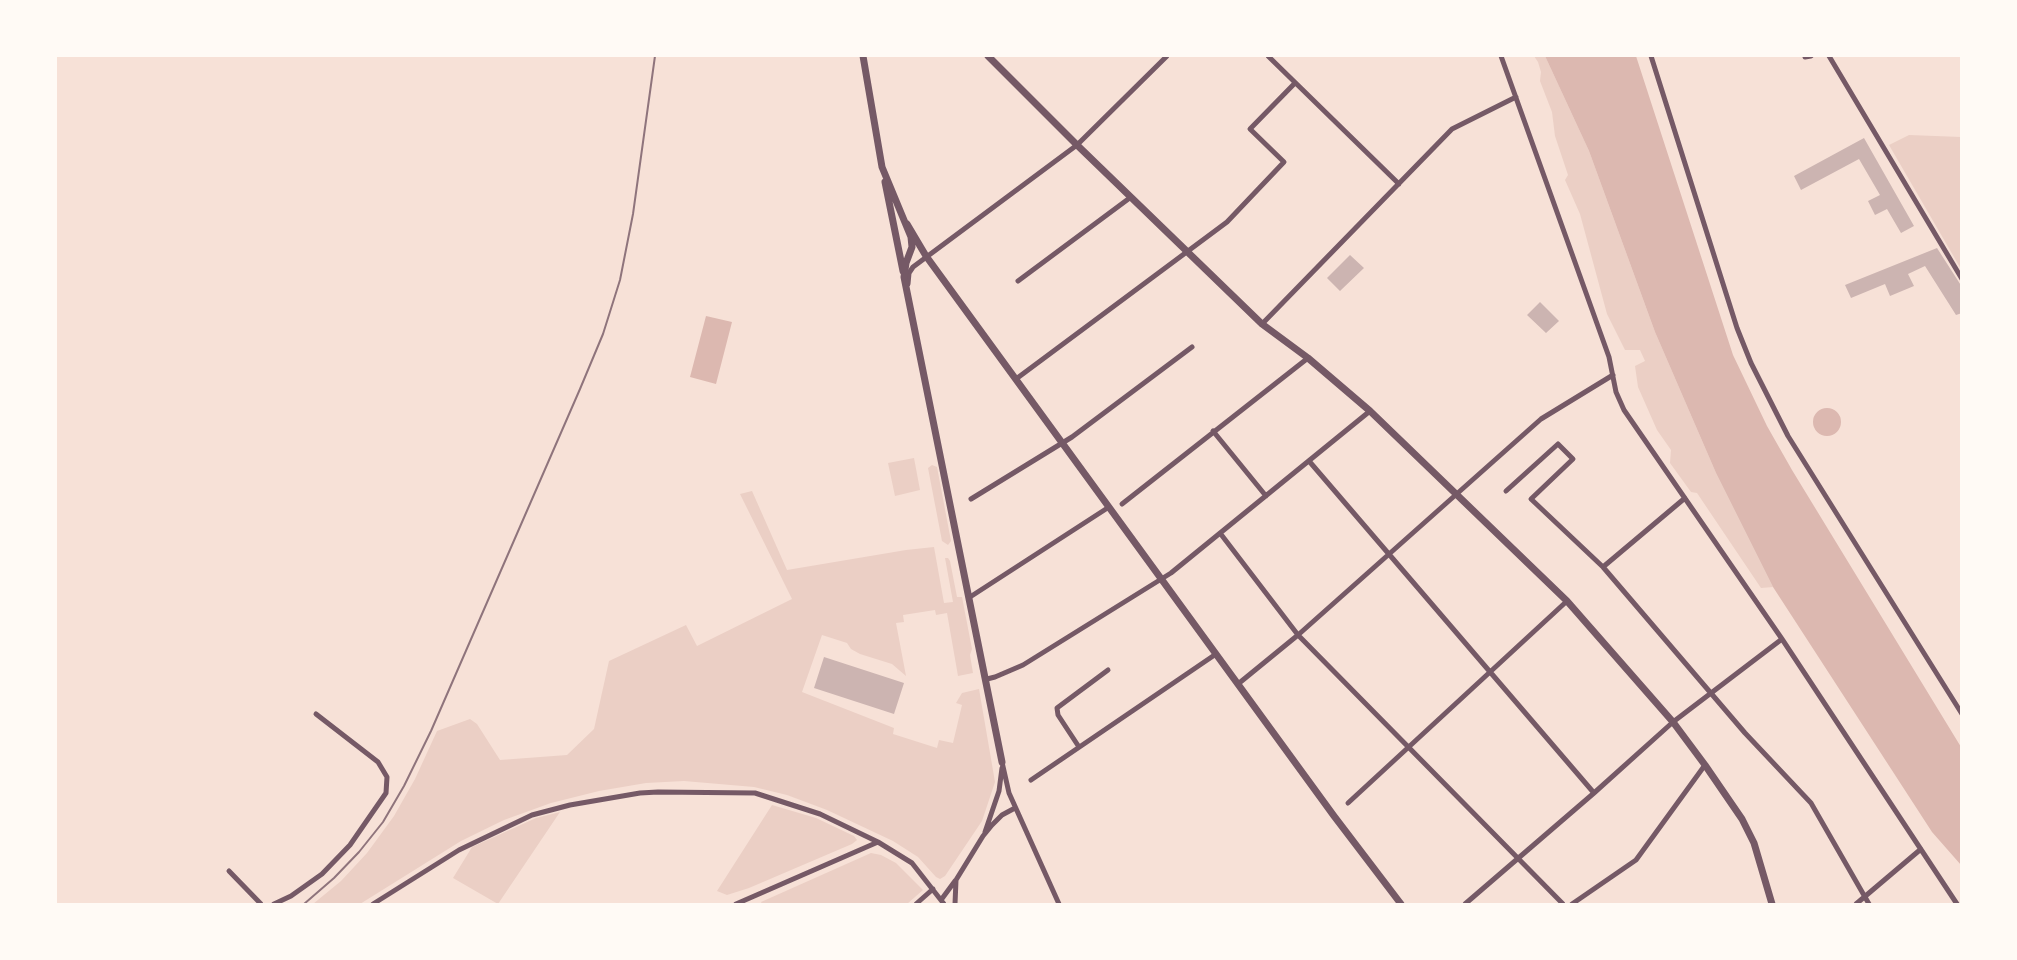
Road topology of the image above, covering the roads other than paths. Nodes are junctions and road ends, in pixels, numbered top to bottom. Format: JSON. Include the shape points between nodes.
{"nodes":[{"id":1,"x":863,"y":56,"type":"edge"},
{"id":2,"x":988,"y":56,"type":"edge"},
{"id":3,"x":1167,"y":56,"type":"edge"},
{"id":4,"x":1268,"y":56,"type":"edge"},
{"id":5,"x":1501,"y":56,"type":"edge"},
{"id":6,"x":1651,"y":56,"type":"edge"},
{"id":7,"x":1829,"y":56,"type":"edge"},
{"id":8,"x":1295,"y":83,"type":"junction"},
{"id":9,"x":1516,"y":97,"type":"junction"},
{"id":10,"x":1077,"y":145,"type":"junction"},
{"id":11,"x":882,"y":167,"type":"junction"},
{"id":12,"x":1399,"y":184,"type":"junction"},
{"id":13,"x":1131,"y":197,"type":"junction"},
{"id":14,"x":907,"y":224,"type":"junction"},
{"id":15,"x":1187,"y":252,"type":"junction"},
{"id":16,"x":926,"y":256,"type":"junction"},
{"id":17,"x":904,"y":277,"type":"junction"},
{"id":18,"x":1962,"y":279,"type":"edge"},
{"id":19,"x":1018,"y":280,"type":"dead end"},
{"id":20,"x":908,"y":295,"type":"junction"},
{"id":21,"x":1262,"y":324,"type":"junction"},
{"id":22,"x":1192,"y":347,"type":"dead end"},
{"id":23,"x":1308,"y":357,"type":"junction"},
{"id":24,"x":1613,"y":375,"type":"junction"},
{"id":25,"x":1016,"y":379,"type":"junction"},
{"id":26,"x":1370,"y":411,"type":"junction"},
{"id":27,"x":1213,"y":431,"type":"junction"},
{"id":28,"x":1063,"y":443,"type":"junction"},
{"id":29,"x":1309,"y":462,"type":"junction"},
{"id":30,"x":1506,"y":491,"type":"dead end"},
{"id":31,"x":1457,"y":494,"type":"junction"},
{"id":32,"x":1266,"y":496,"type":"junction"},
{"id":33,"x":1685,"y":498,"type":"junction"},
{"id":34,"x":971,"y":499,"type":"dead end"},
{"id":35,"x":1122,"y":504,"type":"dead end"},
{"id":36,"x":1109,"y":507,"type":"junction"},
{"id":37,"x":1220,"y":533,"type":"junction"},
{"id":38,"x":1389,"y":555,"type":"junction"},
{"id":39,"x":1603,"y":567,"type":"junction"},
{"id":40,"x":1162,"y":579,"type":"junction"},
{"id":41,"x":970,"y":597,"type":"junction"},
{"id":42,"x":1567,"y":601,"type":"junction"},
{"id":43,"x":1298,"y":635,"type":"junction"},
{"id":44,"x":1782,"y":639,"type":"junction"},
{"id":45,"x":1216,"y":654,"type":"junction"},
{"id":46,"x":1108,"y":670,"type":"dead end"},
{"id":47,"x":1489,"y":673,"type":"junction"},
{"id":48,"x":987,"y":679,"type":"junction"},
{"id":49,"x":1238,"y":684,"type":"junction"},
{"id":50,"x":1711,"y":692,"type":"junction"},
{"id":51,"x":316,"y":714,"type":"dead end"},
{"id":52,"x":1962,"y":714,"type":"edge"},
{"id":53,"x":1673,"y":722,"type":"junction"},
{"id":54,"x":1079,"y":747,"type":"junction"},
{"id":55,"x":1409,"y":748,"type":"junction"},
{"id":56,"x":1002,"y":762,"type":"junction"},
{"id":57,"x":1706,"y":765,"type":"junction"},
{"id":58,"x":1031,"y":780,"type":"dead end"},
{"id":59,"x":1594,"y":793,"type":"junction"},
{"id":60,"x":1348,"y":803,"type":"dead end"},
{"id":61,"x":1015,"y":808,"type":"junction"},
{"id":62,"x":983,"y":836,"type":"junction"},
{"id":63,"x":878,"y":842,"type":"junction"},
{"id":64,"x":1921,"y":849,"type":"junction"},
{"id":65,"x":1519,"y":857,"type":"junction"},
{"id":66,"x":229,"y":871,"type":"dead end"},
{"id":67,"x":956,"y":880,"type":"junction"},
{"id":68,"x":933,"y":889,"type":"junction"},
{"id":69,"x":1865,"y":897,"type":"junction"},
{"id":70,"x":942,"y":902,"type":"edge"},
{"id":71,"x":261,"y":904,"type":"edge"},
{"id":72,"x":273,"y":904,"type":"edge"},
{"id":73,"x":373,"y":904,"type":"edge"},
{"id":74,"x":736,"y":904,"type":"edge"},
{"id":75,"x":916,"y":904,"type":"edge"},
{"id":76,"x":955,"y":904,"type":"edge"},
{"id":77,"x":1059,"y":904,"type":"edge"},
{"id":78,"x":1401,"y":904,"type":"edge"},
{"id":79,"x":1465,"y":904,"type":"edge"},
{"id":80,"x":1563,"y":904,"type":"edge"},
{"id":81,"x":1572,"y":904,"type":"edge"},
{"id":82,"x":1772,"y":904,"type":"edge"},
{"id":83,"x":1856,"y":904,"type":"edge"},
{"id":84,"x":1869,"y":904,"type":"edge"},
{"id":85,"x":1957,"y":904,"type":"edge"}],
"edges":[{"from":1,"to":11,"type":"street"},
{"from":2,"to":10,"type":"street"},
{"from":3,"to":10,"type":"street"},
{"from":4,"to":8,"type":"street"},
{"from":5,"to":9,"type":"street"},
{"from":6,"to":52,"type":"street","via":[[1751,363],[1788,436]]},
{"from":7,"to":18,"type":"street"},
{"from":8,"to":12,"type":"street"},
{"from":8,"to":15,"type":"street","via":[[1250,129],[1284,162],[1227,222]]},
{"from":9,"to":12,"type":"street","via":[[1452,129]]},
{"from":9,"to":24,"type":"street"},
{"from":10,"to":13,"type":"street"},
{"from":10,"to":16,"type":"street"},
{"from":11,"to":14,"type":"street"},
{"from":11,"to":17,"type":"street"},
{"from":12,"to":21,"type":"street"},
{"from":13,"to":15,"type":"street"},
{"from":13,"to":19,"type":"street"},
{"from":14,"to":16,"type":"street"},
{"from":14,"to":17,"type":"street","via":[[912,247]]},
{"from":15,"to":21,"type":"street"},
{"from":15,"to":25,"type":"street"},
{"from":16,"to":20,"type":"street","via":[[909,273]]},
{"from":16,"to":25,"type":"street"},
{"from":17,"to":20,"type":"street"},
{"from":20,"to":41,"type":"street"},
{"from":21,"to":23,"type":"street"},
{"from":22,"to":28,"type":"street"},
{"from":23,"to":26,"type":"street"},
{"from":23,"to":27,"type":"street"},
{"from":24,"to":31,"type":"street","via":[[1541,419]]},
{"from":24,"to":33,"type":"street","via":[[1624,410]]},
{"from":25,"to":28,"type":"street"},
{"from":26,"to":29,"type":"street"},
{"from":26,"to":31,"type":"street"},
{"from":27,"to":32,"type":"street"},
{"from":27,"to":35,"type":"street"},
{"from":28,"to":34,"type":"street"},
{"from":28,"to":36,"type":"street"},
{"from":29,"to":32,"type":"street"},
{"from":29,"to":38,"type":"street"},
{"from":30,"to":39,"type":"street","via":[[1558,444],[1574,459],[1531,499]]},
{"from":31,"to":38,"type":"street"},
{"from":31,"to":42,"type":"street"},
{"from":32,"to":37,"type":"street"},
{"from":33,"to":39,"type":"street"},
{"from":33,"to":44,"type":"street"},
{"from":36,"to":40,"type":"street"},
{"from":36,"to":41,"type":"street"},
{"from":37,"to":40,"type":"street"},
{"from":37,"to":43,"type":"street"},
{"from":38,"to":43,"type":"street"},
{"from":38,"to":47,"type":"street"},
{"from":39,"to":50,"type":"street"},
{"from":40,"to":45,"type":"street"},
{"from":40,"to":48,"type":"street","via":[[1023,665]]},
{"from":41,"to":48,"type":"street"},
{"from":42,"to":47,"type":"street"},
{"from":42,"to":53,"type":"street"},
{"from":43,"to":49,"type":"street"},
{"from":43,"to":55,"type":"street"},
{"from":44,"to":50,"type":"street"},
{"from":44,"to":64,"type":"street"},
{"from":45,"to":49,"type":"street"},
{"from":45,"to":54,"type":"street"},
{"from":46,"to":54,"type":"street","via":[[1057,708]]},
{"from":47,"to":55,"type":"street"},
{"from":47,"to":59,"type":"street"},
{"from":48,"to":56,"type":"street"},
{"from":49,"to":78,"type":"street"},
{"from":50,"to":53,"type":"street"},
{"from":50,"to":69,"type":"street","via":[[1811,803]]},
{"from":51,"to":72,"type":"street","via":[[378,762],[387,777],[386,793],[350,845],[322,874]]},
{"from":53,"to":57,"type":"street"},
{"from":53,"to":59,"type":"street"},
{"from":54,"to":58,"type":"street"},
{"from":55,"to":60,"type":"street"},
{"from":55,"to":65,"type":"street"},
{"from":56,"to":61,"type":"street"},
{"from":56,"to":62,"type":"street","via":[[999,791]]},
{"from":57,"to":81,"type":"street","via":[[1636,860]]},
{"from":57,"to":82,"type":"street","via":[[1754,843]]},
{"from":59,"to":65,"type":"street"},
{"from":61,"to":62,"type":"street","via":[[1002,815]]},
{"from":61,"to":77,"type":"street"},
{"from":62,"to":67,"type":"street"},
{"from":63,"to":68,"type":"street","via":[[912,863]]},
{"from":63,"to":73,"type":"street","via":[[820,814],[755,793],[640,793],[570,804],[532,815],[459,850]]},
{"from":63,"to":74,"type":"street"},
{"from":64,"to":69,"type":"street"},
{"from":64,"to":85,"type":"street"},
{"from":65,"to":79,"type":"street"},
{"from":65,"to":80,"type":"street"},
{"from":66,"to":71,"type":"street"},
{"from":67,"to":70,"type":"street"},
{"from":67,"to":76,"type":"street"},
{"from":68,"to":70,"type":"street"},
{"from":68,"to":75,"type":"street"},
{"from":69,"to":83,"type":"street"},
{"from":69,"to":84,"type":"street"}]}
